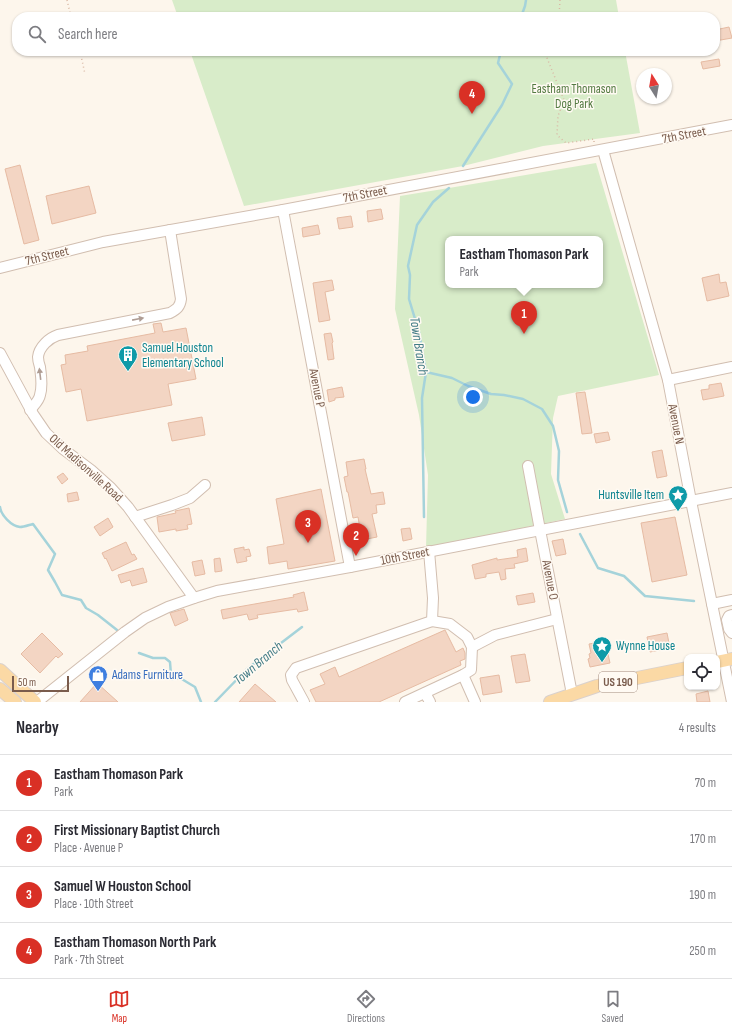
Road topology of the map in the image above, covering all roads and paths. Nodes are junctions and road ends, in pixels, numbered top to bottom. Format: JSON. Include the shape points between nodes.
{"nodes":[{"id":1,"x":67,"y":0,"type":"edge"},
{"id":2,"x":560,"y":0,"type":"edge"},
{"id":3,"x":70,"y":12,"type":"edge"},
{"id":4,"x":559,"y":12,"type":"edge"},
{"id":5,"x":81,"y":56,"type":"edge"},
{"id":6,"x":546,"y":56,"type":"edge"},
{"id":7,"x":85,"y":74,"type":"dead end"},
{"id":8,"x":732,"y":126,"type":"edge"},
{"id":9,"x":599,"y":151,"type":"junction"},
{"id":10,"x":283,"y":210,"type":"junction"},
{"id":11,"x":170,"y":230,"type":"junction"},
{"id":12,"x":0,"y":268,"type":"edge"},
{"id":13,"x":0,"y":354,"type":"edge"},
{"id":14,"x":3,"y":363,"type":"edge"},
{"id":15,"x":732,"y":367,"type":"edge"},
{"id":16,"x":668,"y":380,"type":"junction"},
{"id":17,"x":30,"y":410,"type":"junction"},
{"id":18,"x":528,"y":466,"type":"dead end"},
{"id":19,"x":205,"y":485,"type":"dead end"},
{"id":20,"x":732,"y":493,"type":"edge"},
{"id":21,"x":691,"y":501,"type":"junction"},
{"id":22,"x":135,"y":517,"type":"junction"},
{"id":23,"x":540,"y":530,"type":"junction"},
{"id":24,"x":429,"y":552,"type":"junction"},
{"id":25,"x":350,"y":567,"type":"junction"},
{"id":26,"x":194,"y":598,"type":"junction"},
{"id":27,"x":732,"y":600,"type":"edge"},
{"id":28,"x":712,"y":604,"type":"junction"},
{"id":29,"x":732,"y":615,"type":"edge"},
{"id":30,"x":557,"y":619,"type":"junction"},
{"id":31,"x":432,"y":621,"type":"junction"},
{"id":32,"x":732,"y":633,"type":"edge"},
{"id":33,"x":472,"y":647,"type":"junction"},
{"id":34,"x":724,"y":660,"type":"edge"},
{"id":35,"x":684,"y":669,"type":"edge"},
{"id":36,"x":0,"y":670,"type":"edge"},
{"id":37,"x":463,"y":675,"type":"junction"},
{"id":38,"x":0,"y":689,"type":"edge"},
{"id":39,"x":425,"y":693,"type":"junction"},
{"id":40,"x":572,"y":694,"type":"junction"},
{"id":41,"x":15,"y":702,"type":"edge"},
{"id":42,"x":36,"y":702,"type":"edge"},
{"id":43,"x":304,"y":702,"type":"edge"},
{"id":44,"x":405,"y":702,"type":"edge"},
{"id":45,"x":430,"y":702,"type":"edge"},
{"id":46,"x":475,"y":702,"type":"edge"},
{"id":47,"x":550,"y":702,"type":"edge"},
{"id":48,"x":732,"y":702,"type":"edge"}],
"edges":[{"from":1,"to":3,"type":"path"},
{"from":2,"to":4,"type":"path"},
{"from":5,"to":7,"type":"path"},
{"from":6,"to":9,"type":"path","via":[[564,100],[558,116],[557,135],[566,143],[594,139]]},
{"from":8,"to":9,"type":"street","name":"7th Street"},
{"from":9,"to":10,"type":"street","name":"7th Street"},
{"from":9,"to":16,"type":"street","name":"Avenue N"},
{"from":10,"to":11,"type":"street","name":"7th Street"},
{"from":10,"to":25,"type":"street","name":"Avenue P"},
{"from":11,"to":12,"type":"street","name":"7th Street","via":[[103,242]]},
{"from":17,"to":11,"type":"street","one_way":true,"via":[[41,394],[38,357],[52,337],[176,310],[181,299]]},
{"from":13,"to":14,"type":"street","name":"Old Madisonville Road"},
{"from":14,"to":17,"type":"street","name":"Old Madisonville Road"},
{"from":15,"to":16,"type":"street"},
{"from":16,"to":21,"type":"street","name":"Avenue N"},
{"from":17,"to":22,"type":"street","name":"Old Madisonville Road","via":[[46,433],[62,449],[112,488]]},
{"from":18,"to":23,"type":"street","name":"Avenue O"},
{"from":19,"to":22,"type":"street","via":[[190,498]]},
{"from":20,"to":21,"type":"street","name":"10th Street"},
{"from":21,"to":23,"type":"street","name":"10th Street"},
{"from":21,"to":28,"type":"street","name":"Avenue N"},
{"from":22,"to":26,"type":"street","name":"Old Madisonville Road"},
{"from":23,"to":24,"type":"street","name":"10th Street"},
{"from":23,"to":30,"type":"street","name":"Avenue O"},
{"from":24,"to":25,"type":"street","name":"10th Street"},
{"from":24,"to":31,"type":"street"},
{"from":25,"to":26,"type":"street","name":"10th Street"},
{"from":26,"to":42,"type":"street","name":"10th Street","via":[[145,618]]},
{"from":27,"to":28,"type":"street"},
{"from":28,"to":34,"type":"street","name":"Avenue N"},
{"from":29,"to":32,"type":"street","via":[[728,616],[727,620]]},
{"from":30,"to":33,"type":"street","via":[[495,635]]},
{"from":30,"to":40,"type":"street","name":"Avenue O"},
{"from":31,"to":33,"type":"street","via":[[450,624],[467,637]]},
{"from":31,"to":43,"type":"street","via":[[296,668],[291,675],[292,680]]},
{"from":33,"to":37,"type":"street","via":[[471,670]]},
{"from":34,"to":48,"type":"street","name":"Avenue N"},
{"from":35,"to":40,"type":"main road","number":"US 190","via":[[597,686]]},
{"from":36,"to":42,"type":"main road"},
{"from":37,"to":39,"type":"street"},
{"from":37,"to":46,"type":"street"},
{"from":38,"to":41,"type":"main road"},
{"from":39,"to":44,"type":"street"},
{"from":39,"to":45,"type":"street"},
{"from":40,"to":47,"type":"main road","number":"US 190"}]}
